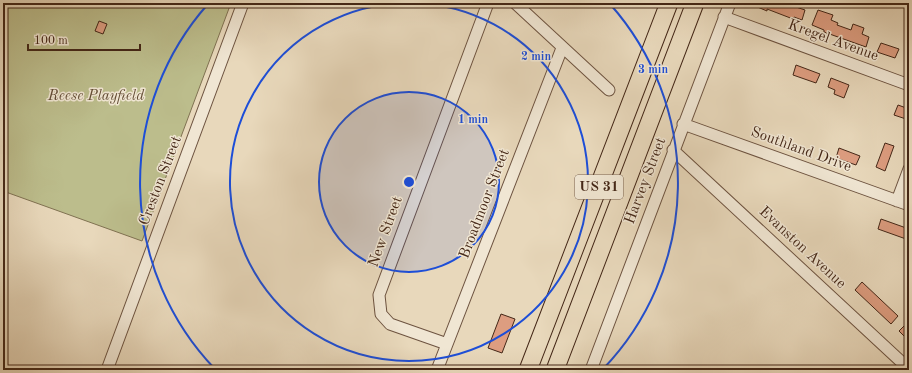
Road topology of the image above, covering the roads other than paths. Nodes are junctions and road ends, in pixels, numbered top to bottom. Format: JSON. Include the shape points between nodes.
{"nodes":[{"id":1,"x":243,"y":3,"type":"edge"},
{"id":2,"x":488,"y":3,"type":"edge"},
{"id":3,"x":515,"y":3,"type":"edge"},
{"id":4,"x":669,"y":3,"type":"edge"},
{"id":5,"x":695,"y":3,"type":"edge"},
{"id":6,"x":730,"y":3,"type":"edge"},
{"id":7,"x":724,"y":17,"type":"junction"},
{"id":8,"x":562,"y":48,"type":"junction"},
{"id":9,"x":909,"y":85,"type":"edge"},
{"id":10,"x":609,"y":90,"type":"dead end"},
{"id":11,"x":683,"y":124,"type":"junction"},
{"id":12,"x":673,"y":150,"type":"junction"},
{"id":13,"x":909,"y":169,"type":"edge"},
{"id":14,"x":897,"y":201,"type":"junction"},
{"id":15,"x":909,"y":205,"type":"edge"},
{"id":16,"x":447,"y":344,"type":"junction"},
{"id":17,"x":909,"y":369,"type":"edge"},
{"id":18,"x":107,"y":370,"type":"edge"},
{"id":19,"x":437,"y":370,"type":"edge"},
{"id":20,"x":528,"y":370,"type":"edge"},
{"id":21,"x":555,"y":370,"type":"edge"},
{"id":22,"x":591,"y":370,"type":"edge"}],
"edges":[{"from":1,"to":18,"type":"street","name":"Creston Street"},
{"from":2,"to":16,"type":"street","name":"New Street","via":[[379,295],[380,314],[390,324]]},
{"from":3,"to":8,"type":"street"},
{"from":4,"to":20,"type":"highway","number":"US 31"},
{"from":5,"to":21,"type":"highway","number":"US 31"},
{"from":6,"to":7,"type":"street","name":"Harvey Street"},
{"from":7,"to":9,"type":"street","name":"Kregel Avenue"},
{"from":7,"to":11,"type":"street","name":"Harvey Street"},
{"from":8,"to":10,"type":"street"},
{"from":8,"to":16,"type":"street","name":"Broadmoor Street"},
{"from":11,"to":12,"type":"street","name":"Harvey Street"},
{"from":11,"to":14,"type":"street","name":"Southland Drive"},
{"from":12,"to":17,"type":"street","name":"Evanston Avenue"},
{"from":12,"to":22,"type":"street","name":"Harvey Street"},
{"from":13,"to":14,"type":"street"},
{"from":14,"to":15,"type":"street","name":"Southland Drive"},
{"from":16,"to":19,"type":"street","name":"Broadmoor Street"}]}
